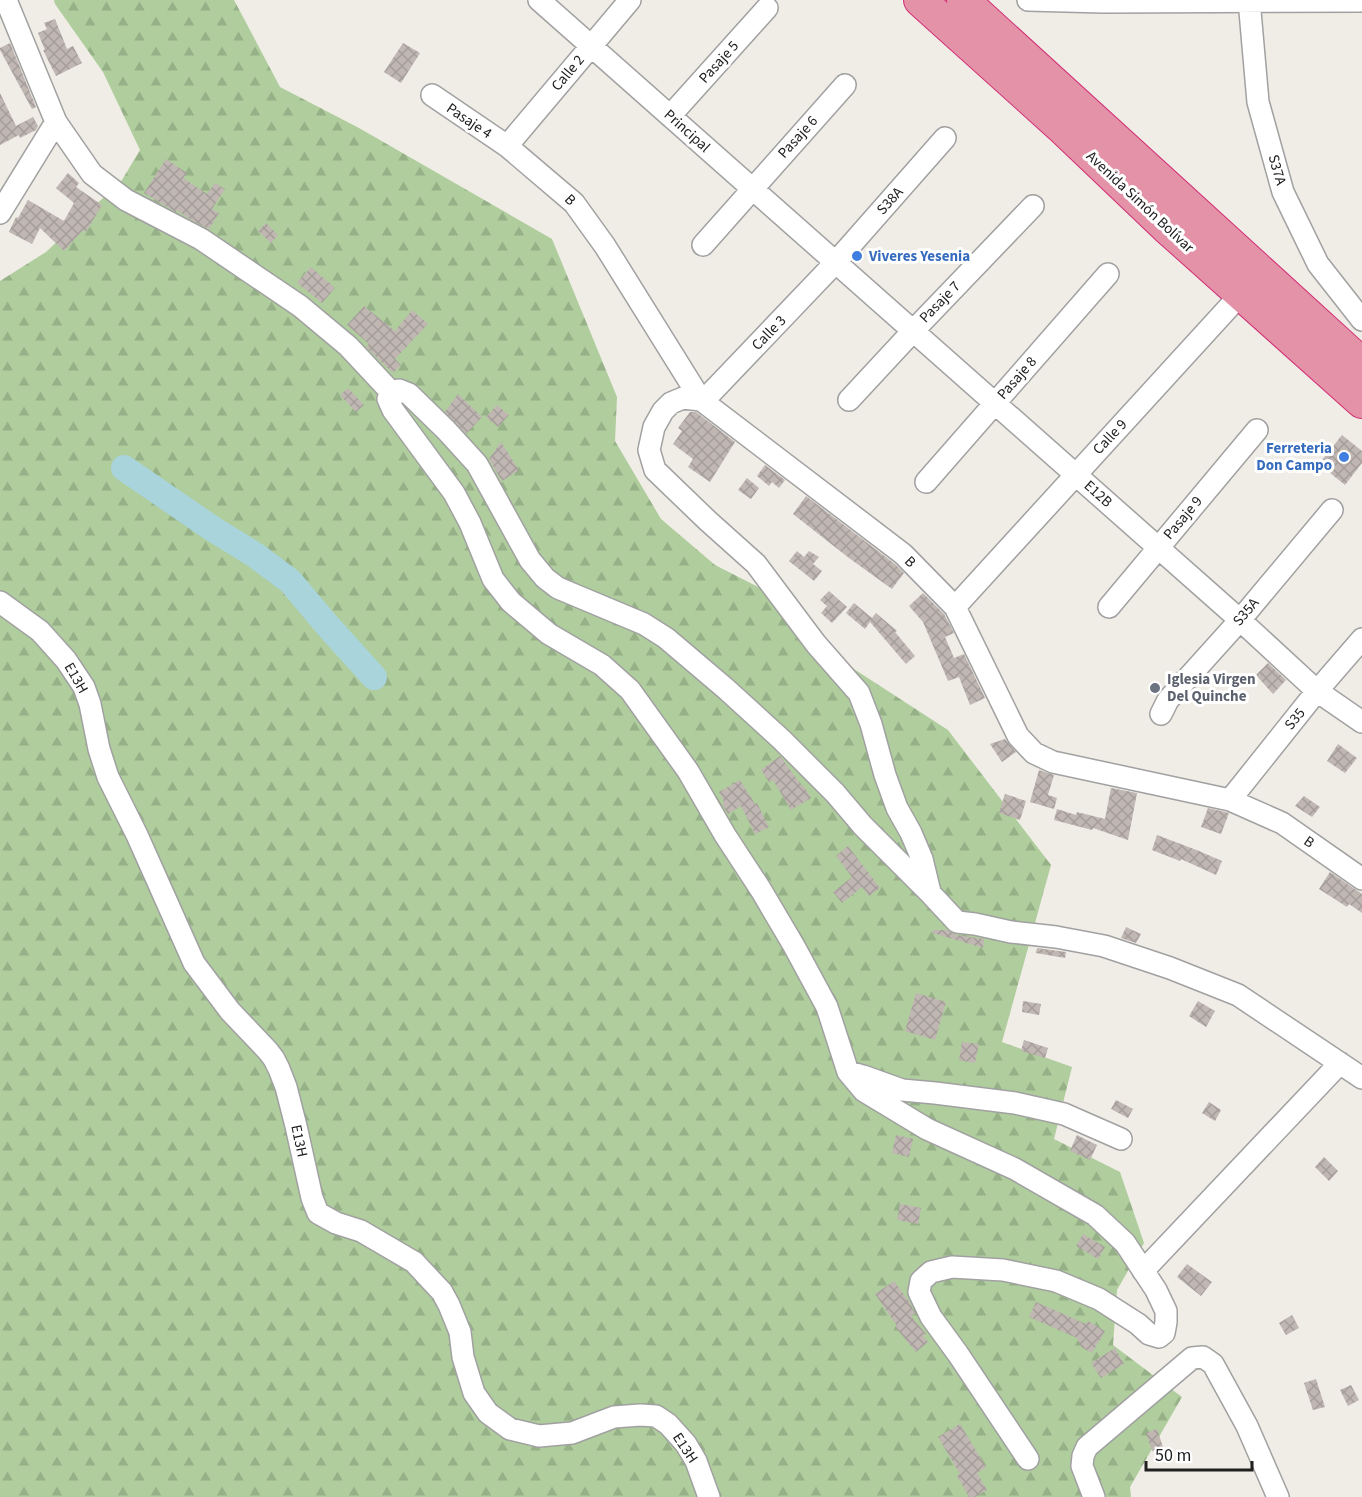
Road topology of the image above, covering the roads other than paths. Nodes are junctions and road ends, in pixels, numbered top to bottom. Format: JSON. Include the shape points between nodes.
{"nodes":[{"id":1,"x":6,"y":0,"type":"edge"},
{"id":2,"x":539,"y":0,"type":"edge"},
{"id":3,"x":630,"y":0,"type":"edge"},
{"id":4,"x":920,"y":0,"type":"edge"},
{"id":5,"x":963,"y":0,"type":"edge"},
{"id":6,"x":1028,"y":0,"type":"edge"},
{"id":7,"x":1249,"y":0,"type":"edge"},
{"id":8,"x":1103,"y":1,"type":"edge"},
{"id":9,"x":1362,"y":1,"type":"edge"},
{"id":10,"x":767,"y":8,"type":"dead end"},
{"id":11,"x":963,"y":37,"type":"junction"},
{"id":12,"x":590,"y":46,"type":"junction"},
{"id":13,"x":1021,"y":53,"type":"junction"},
{"id":14,"x":845,"y":85,"type":"dead end"},
{"id":15,"x":432,"y":95,"type":"dead end"},
{"id":16,"x":670,"y":116,"type":"junction"},
{"id":17,"x":56,"y":122,"type":"junction"},
{"id":18,"x":945,"y":138,"type":"dead end"},
{"id":19,"x":507,"y":146,"type":"junction"},
{"id":20,"x":752,"y":189,"type":"junction"},
{"id":21,"x":1033,"y":206,"type":"dead end"},
{"id":22,"x":0,"y":213,"type":"edge"},
{"id":23,"x":703,"y":245,"type":"dead end"},
{"id":24,"x":835,"y":263,"type":"junction"},
{"id":25,"x":1108,"y":274,"type":"dead end"},
{"id":26,"x":1240,"y":294,"type":"junction"},
{"id":27,"x":1362,"y":320,"type":"edge"},
{"id":28,"x":914,"y":330,"type":"junction"},
{"id":29,"x":1362,"y":364,"type":"edge"},
{"id":30,"x":390,"y":392,"type":"junction"},
{"id":31,"x":701,"y":400,"type":"junction"},
{"id":32,"x":849,"y":400,"type":"dead end"},
{"id":33,"x":1362,"y":402,"type":"edge"},
{"id":34,"x":995,"y":404,"type":"junction"},
{"id":35,"x":1257,"y":430,"type":"dead end"},
{"id":36,"x":1075,"y":474,"type":"junction"},
{"id":37,"x":926,"y":482,"type":"dead end"},
{"id":38,"x":1332,"y":510,"type":"dead end"},
{"id":39,"x":1158,"y":548,"type":"junction"},
{"id":40,"x":0,"y":602,"type":"edge"},
{"id":41,"x":955,"y":607,"type":"junction"},
{"id":42,"x":1109,"y":607,"type":"dead end"},
{"id":43,"x":1240,"y":620,"type":"junction"},
{"id":44,"x":1362,"y":639,"type":"edge"},
{"id":45,"x":1317,"y":692,"type":"junction"},
{"id":46,"x":1161,"y":714,"type":"dead end"},
{"id":47,"x":1362,"y":722,"type":"edge"},
{"id":48,"x":1230,"y":800,"type":"junction"},
{"id":49,"x":1362,"y":879,"type":"edge"},
{"id":50,"x":930,"y":893,"type":"junction"},
{"id":51,"x":1340,"y":1063,"type":"junction"},
{"id":52,"x":848,"y":1072,"type":"junction"},
{"id":53,"x":1362,"y":1078,"type":"edge"},
{"id":54,"x":1122,"y":1139,"type":"dead end"},
{"id":55,"x":1143,"y":1271,"type":"junction"},
{"id":56,"x":1028,"y":1459,"type":"dead end"},
{"id":57,"x":709,"y":1497,"type":"edge"},
{"id":58,"x":1094,"y":1497,"type":"edge"},
{"id":59,"x":1278,"y":1497,"type":"edge"}],
"edges":[{"from":1,"to":17,"type":"street"},
{"from":2,"to":12,"type":"street","name":"Principal"},
{"from":3,"to":12,"type":"street","name":"Calle 2"},
{"from":4,"to":11,"type":"highway","name":"Avenida Simón Bolívar"},
{"from":5,"to":13,"type":"highway","name":"Avenida Simón Bolívar"},
{"from":6,"to":8,"type":"street"},
{"from":7,"to":8,"type":"street"},
{"from":7,"to":9,"type":"street"},
{"from":7,"to":27,"type":"street","name":"S37A","via":[[1258,102],[1283,192],[1318,264]]},
{"from":10,"to":16,"type":"street","name":"Pasaje 5"},
{"from":11,"to":13,"type":"highway","via":[[1005,68],[1013,68]]},
{"from":11,"to":26,"type":"highway","name":"Avenida Simón Bolívar"},
{"from":12,"to":16,"type":"street","name":"Principal"},
{"from":12,"to":19,"type":"street","name":"Calle 2"},
{"from":13,"to":29,"type":"highway","name":"Avenida Simón Bolívar"},
{"from":14,"to":20,"type":"street","name":"Pasaje 6"},
{"from":15,"to":19,"type":"street","name":"Pasaje 4"},
{"from":16,"to":20,"type":"street","name":"Principal"},
{"from":17,"to":22,"type":"street"},
{"from":17,"to":30,"type":"street","via":[[92,174],[126,200],[201,239],[300,306],[348,346]]},
{"from":18,"to":24,"type":"street","name":"S38A"},
{"from":19,"to":31,"type":"street","name":"B","via":[[574,203]]},
{"from":20,"to":23,"type":"street","name":"Pasaje 6"},
{"from":20,"to":24,"type":"street","name":"Principal"},
{"from":21,"to":28,"type":"street","name":"Pasaje 7"},
{"from":24,"to":28,"type":"street","name":"E12B"},
{"from":24,"to":31,"type":"street","name":"Calle 3"},
{"from":25,"to":34,"type":"street","name":"Pasaje 8"},
{"from":26,"to":33,"type":"highway","name":"Avenida Simón Bolívar"},
{"from":26,"to":36,"type":"street","name":"Calle 9"},
{"from":28,"to":32,"type":"street","name":"Pasaje 7"},
{"from":28,"to":34,"type":"street","name":"E12B"},
{"from":30,"to":50,"type":"street","via":[[409,394],[477,464],[530,560],[545,578],[558,588],[644,624],[666,638],[782,740]]},
{"from":30,"to":52,"type":"street","via":[[388,399],[393,410],[454,493],[493,579],[511,602],[549,634],[602,665],[630,690],[688,771],[827,1007]]},
{"from":31,"to":41,"type":"street","name":"B","via":[[903,554]]},
{"from":31,"to":50,"type":"street","via":[[683,398],[663,411],[654,427],[649,450],[655,470],[756,564],[858,693],[872,724],[897,808],[922,859]]},
{"from":34,"to":36,"type":"street","name":"E12B"},
{"from":34,"to":37,"type":"street","name":"Pasaje 8"},
{"from":35,"to":39,"type":"street","name":"Pasaje 9"},
{"from":36,"to":39,"type":"street","name":"E12B"},
{"from":36,"to":41,"type":"street","name":"Calle 9"},
{"from":38,"to":43,"type":"street","name":"S35A"},
{"from":39,"to":42,"type":"street","name":"Pasaje 9"},
{"from":39,"to":43,"type":"street","name":"E12B"},
{"from":40,"to":57,"type":"street","name":"E13H","via":[[40,631],[84,687],[108,777],[194,963],[230,1011],[268,1051],[279,1070],[318,1213],[362,1232],[414,1262],[442,1292],[460,1332],[474,1393],[488,1413],[510,1429],[539,1436],[572,1433],[614,1417],[656,1416],[686,1444]]},
{"from":41,"to":48,"type":"street","name":"B","via":[[1018,736],[1034,753],[1053,762]]},
{"from":43,"to":45,"type":"street","name":"E12B"},
{"from":43,"to":46,"type":"street","name":"S35A","via":[[1168,700]]},
{"from":44,"to":45,"type":"street","name":"S35"},
{"from":45,"to":47,"type":"street","name":"E12B"},
{"from":45,"to":48,"type":"street","name":"S35"},
{"from":48,"to":49,"type":"street","name":"B","via":[[1282,823]]},
{"from":50,"to":51,"type":"street","via":[[957,922],[1104,946],[1238,995]]},
{"from":51,"to":53,"type":"street"},
{"from":51,"to":55,"type":"street"},
{"from":52,"to":54,"type":"street","via":[[902,1090],[1015,1103],[1064,1114]]},
{"from":52,"to":55,"type":"street","via":[[864,1091],[927,1129],[1015,1169],[1095,1215],[1125,1244]]},
{"from":55,"to":56,"type":"street","via":[[1166,1311],[1164,1333],[1159,1337],[1099,1299],[1056,1281],[1003,1270],[951,1267],[931,1272],[921,1281],[920,1292],[931,1317]]},
{"from":58,"to":59,"type":"street","via":[[1082,1466],[1087,1447],[1192,1358],[1203,1357],[1213,1364],[1247,1426]]}]}
